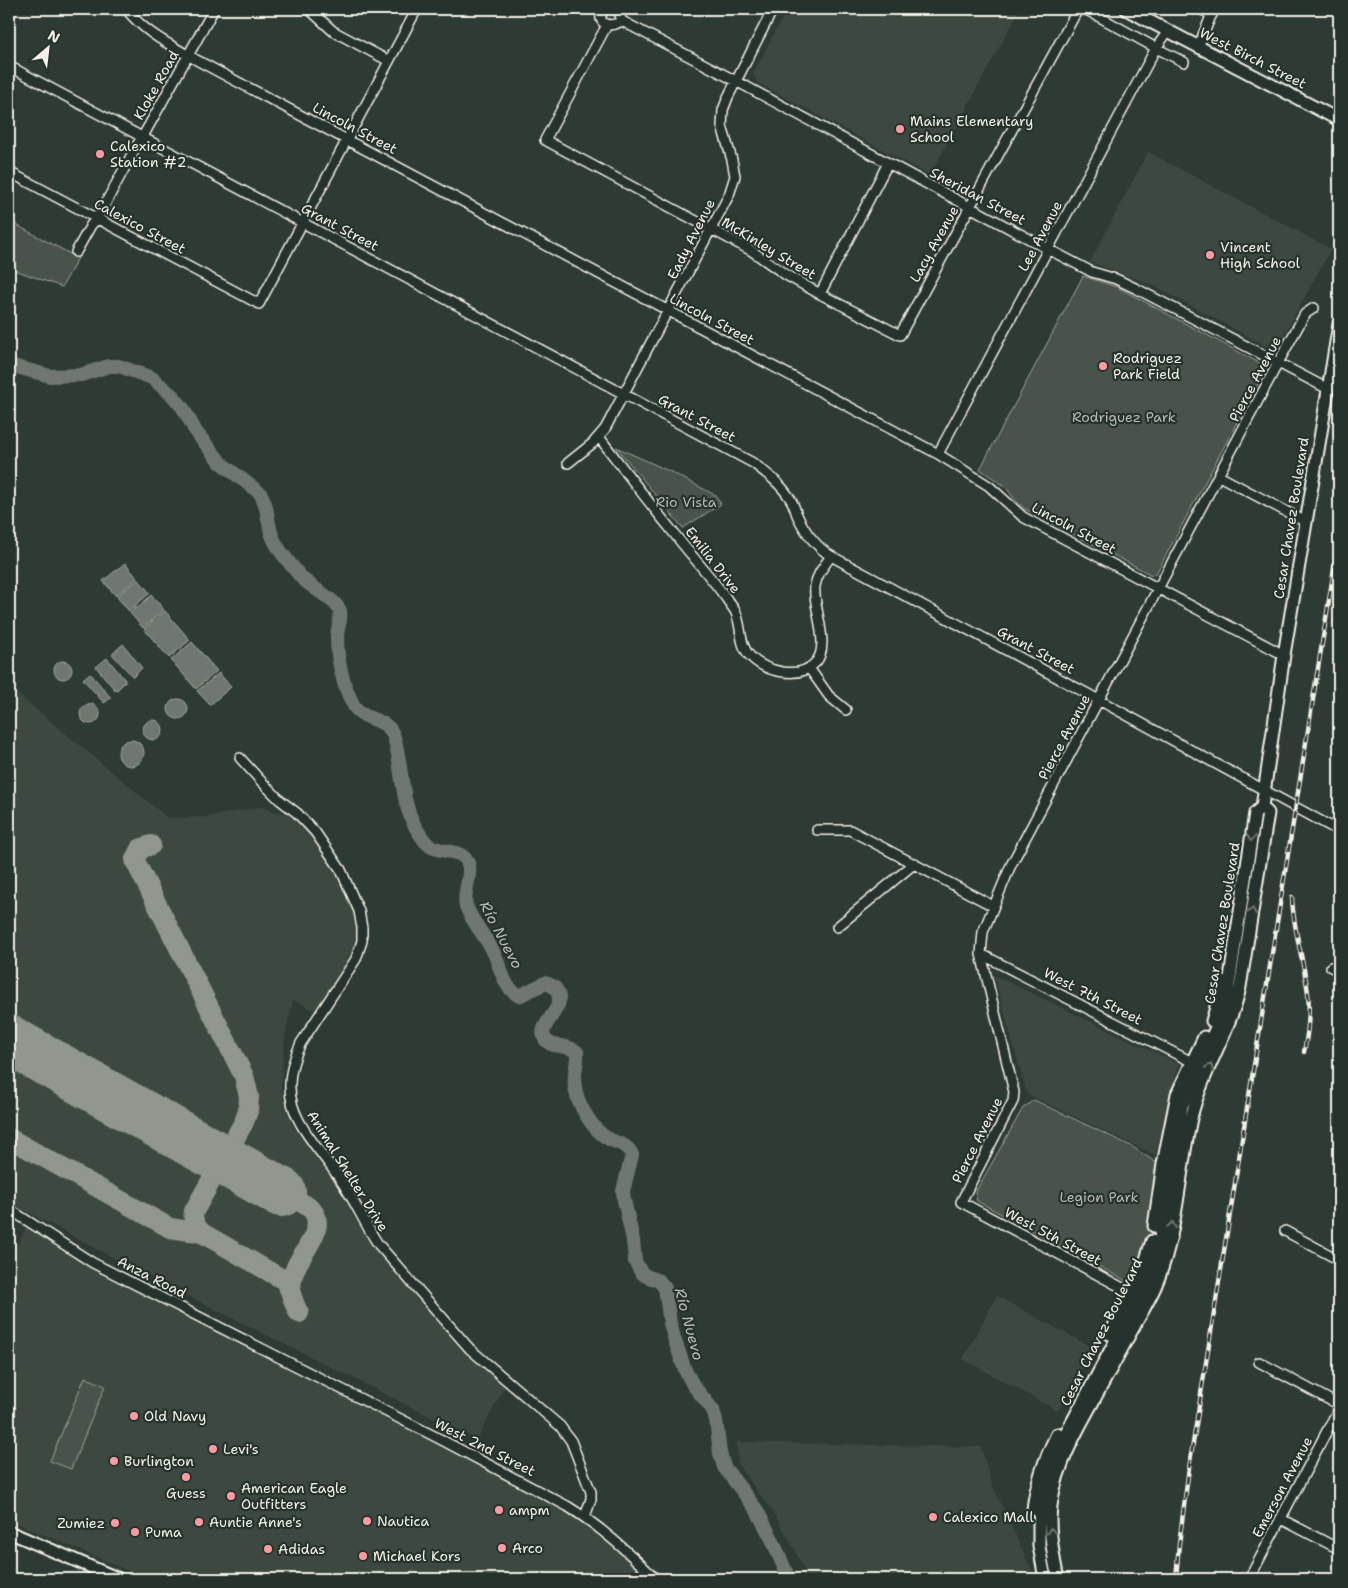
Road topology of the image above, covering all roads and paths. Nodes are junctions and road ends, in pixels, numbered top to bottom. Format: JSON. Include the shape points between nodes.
{"nodes":[{"id":1,"x":126,"y":9,"type":"edge"},
{"id":2,"x":214,"y":9,"type":"edge"},
{"id":3,"x":309,"y":9,"type":"edge"},
{"id":4,"x":417,"y":9,"type":"edge"},
{"id":5,"x":616,"y":9,"type":"edge"},
{"id":6,"x":773,"y":9,"type":"edge"},
{"id":7,"x":1078,"y":9,"type":"edge"},
{"id":8,"x":1085,"y":9,"type":"edge"},
{"id":9,"x":1126,"y":9,"type":"edge"},
{"id":10,"x":1200,"y":9,"type":"edge"},
{"id":11,"x":601,"y":10,"type":"edge"},
{"id":12,"x":1213,"y":12,"type":"edge"},
{"id":13,"x":620,"y":20,"type":"junction"},
{"id":14,"x":607,"y":25,"type":"junction"},
{"id":15,"x":1168,"y":31,"type":"junction"},
{"id":16,"x":1198,"y":47,"type":"junction"},
{"id":17,"x":1156,"y":48,"type":"junction"},
{"id":18,"x":189,"y":56,"type":"junction"},
{"id":19,"x":388,"y":61,"type":"junction"},
{"id":20,"x":1184,"y":62,"type":"dead end"},
{"id":21,"x":9,"y":66,"type":"edge"},
{"id":22,"x":736,"y":80,"type":"junction"},
{"id":23,"x":1339,"y":120,"type":"edge"},
{"id":24,"x":142,"y":138,"type":"junction"},
{"id":25,"x":348,"y":140,"type":"junction"},
{"id":26,"x":888,"y":163,"type":"junction"},
{"id":27,"x":9,"y":172,"type":"edge"},
{"id":28,"x":970,"y":208,"type":"junction"},
{"id":29,"x":97,"y":219,"type":"junction"},
{"id":30,"x":303,"y":223,"type":"junction"},
{"id":31,"x":712,"y":230,"type":"junction"},
{"id":32,"x":1048,"y":249,"type":"junction"},
{"id":33,"x":76,"y":252,"type":"dead end"},
{"id":34,"x":820,"y":294,"type":"junction"},
{"id":35,"x":1314,"y":308,"type":"dead end"},
{"id":36,"x":669,"y":311,"type":"junction"},
{"id":37,"x":1339,"y":324,"type":"edge"},
{"id":38,"x":900,"y":335,"type":"joint"},
{"id":39,"x":1278,"y":363,"type":"junction"},
{"id":40,"x":1328,"y":390,"type":"junction"},
{"id":41,"x":624,"y":394,"type":"junction"},
{"id":42,"x":599,"y":437,"type":"junction"},
{"id":43,"x":938,"y":454,"type":"junction"},
{"id":44,"x":568,"y":463,"type":"dead end"},
{"id":45,"x":1219,"y":476,"type":"junction"},
{"id":46,"x":1306,"y":522,"type":"junction"},
{"id":47,"x":831,"y":556,"type":"junction"},
{"id":48,"x":1158,"y":588,"type":"junction"},
{"id":49,"x":1284,"y":655,"type":"junction"},
{"id":50,"x":809,"y":668,"type":"junction"},
{"id":51,"x":1099,"y":700,"type":"junction"},
{"id":52,"x":846,"y":710,"type":"dead end"},
{"id":53,"x":240,"y":758,"type":"dead end"},
{"id":54,"x":1263,"y":789,"type":"junction"},
{"id":55,"x":1262,"y":807,"type":"junction"},
{"id":56,"x":817,"y":830,"type":"dead end"},
{"id":57,"x":1339,"y":831,"type":"edge"},
{"id":58,"x":915,"y":864,"type":"junction"},
{"id":59,"x":1246,"y":873,"type":"junction"},
{"id":60,"x":994,"y":906,"type":"junction"},
{"id":61,"x":837,"y":927,"type":"dead end"},
{"id":62,"x":981,"y":954,"type":"junction"},
{"id":63,"x":1192,"y":1062,"type":"junction"},
{"id":64,"x":961,"y":1202,"type":"joint"},
{"id":65,"x":9,"y":1209,"type":"edge"},
{"id":66,"x":1285,"y":1231,"type":"dead end"},
{"id":67,"x":1339,"y":1260,"type":"edge"},
{"id":68,"x":1132,"y":1293,"type":"junction"},
{"id":69,"x":287,"y":1361,"type":"joint"},
{"id":70,"x":1259,"y":1362,"type":"dead end"},
{"id":71,"x":1339,"y":1407,"type":"edge"},
{"id":72,"x":585,"y":1517,"type":"junction"},
{"id":73,"x":1281,"y":1519,"type":"junction"},
{"id":74,"x":9,"y":1532,"type":"edge"},
{"id":75,"x":9,"y":1540,"type":"edge"},
{"id":76,"x":1339,"y":1549,"type":"edge"},
{"id":77,"x":106,"y":1579,"type":"edge"},
{"id":78,"x":120,"y":1579,"type":"edge"},
{"id":79,"x":656,"y":1579,"type":"edge"},
{"id":80,"x":1037,"y":1579,"type":"edge"},
{"id":81,"x":1045,"y":1579,"type":"edge"},
{"id":82,"x":1058,"y":1579,"type":"edge"},
{"id":83,"x":1249,"y":1579,"type":"edge"}],
"edges":[{"from":1,"to":18,"type":"street","name":"Lincoln Street","via":[[150,34]]},
{"from":2,"to":18,"type":"street","name":"Kloke Road"},
{"from":3,"to":19,"type":"street","via":[[332,31]]},
{"from":4,"to":19,"type":"street"},
{"from":5,"to":13,"type":"street"},
{"from":6,"to":22,"type":"street","name":"Eady Avenue"},
{"from":7,"to":28,"type":"street","name":"Lacy Avenue"},
{"from":8,"to":17,"type":"street"},
{"from":9,"to":15,"type":"main road","name":"West Birch Street"},
{"from":10,"to":12,"type":"street"},
{"from":11,"to":14,"type":"street"},
{"from":12,"to":16,"type":"street"},
{"from":13,"to":14,"type":"street","via":[[614,25]]},
{"from":13,"to":22,"type":"street","name":"Sheridan Street"},
{"from":14,"to":31,"type":"street","name":"McKinley Street","via":[[545,140]]},
{"from":15,"to":16,"type":"main road","name":"West Birch Street"},
{"from":15,"to":17,"type":"street","name":"Lee Avenue"},
{"from":16,"to":23,"type":"main road","name":"West Birch Street"},
{"from":17,"to":20,"type":"street"},
{"from":17,"to":32,"type":"street","name":"Lee Avenue"},
{"from":18,"to":24,"type":"street","name":"Kloke Road"},
{"from":18,"to":25,"type":"street","name":"Lincoln Street"},
{"from":19,"to":25,"type":"street"},
{"from":21,"to":24,"type":"street","name":"Grant Street"},
{"from":22,"to":26,"type":"street","name":"Sheridan Street"},
{"from":22,"to":31,"type":"street","name":"Eady Avenue","via":[[724,110],[722,126],[735,176]]},
{"from":24,"to":29,"type":"street","name":"Kloke Road"},
{"from":24,"to":30,"type":"street","name":"Grant Street"},
{"from":25,"to":30,"type":"street"},
{"from":25,"to":36,"type":"street","name":"Lincoln Street"},
{"from":26,"to":28,"type":"street","name":"Sheridan Street"},
{"from":26,"to":34,"type":"street"},
{"from":27,"to":29,"type":"street","name":"Calexico Street"},
{"from":28,"to":32,"type":"street","name":"Sheridan Street"},
{"from":28,"to":38,"type":"street","name":"Lacy Avenue"},
{"from":29,"to":30,"type":"street","name":"Calexico Street","via":[[259,304]]},
{"from":29,"to":33,"type":"street","name":"Kloke Road"},
{"from":30,"to":41,"type":"street","name":"Grant Street"},
{"from":31,"to":34,"type":"street","name":"McKinley Street"},
{"from":31,"to":36,"type":"street","name":"Eady Avenue"},
{"from":32,"to":39,"type":"street","name":"Sheridan Street","via":[[1092,272],[1137,288]]},
{"from":32,"to":43,"type":"street","name":"Lee Avenue"},
{"from":34,"to":38,"type":"street","name":"McKinley Street"},
{"from":35,"to":39,"type":"street","name":"Pierce Avenue","via":[[1306,314]]},
{"from":36,"to":41,"type":"street","name":"Eady Avenue"},
{"from":36,"to":43,"type":"street","name":"Lincoln Street"},
{"from":37,"to":40,"type":"main road","name":"Cesar Chavez Boulevard"},
{"from":39,"to":40,"type":"street","name":"Sheridan Street"},
{"from":39,"to":45,"type":"street","name":"Pierce Avenue"},
{"from":40,"to":46,"type":"main road","name":"Cesar Chavez Boulevard"},
{"from":41,"to":42,"type":"street","name":"Eady Avenue"},
{"from":41,"to":47,"type":"street","name":"Grant Street","via":[[753,463],[774,479],[790,498],[810,538]]},
{"from":42,"to":44,"type":"street","name":"Eady Avenue"},
{"from":42,"to":50,"type":"street","name":"Emilia Drive","via":[[725,596],[736,614],[744,646],[750,656],[776,671],[790,673]]},
{"from":43,"to":48,"type":"street","name":"Lincoln Street","via":[[989,486],[1023,517]]},
{"from":45,"to":46,"type":"street"},
{"from":45,"to":48,"type":"street","name":"Pierce Avenue"},
{"from":46,"to":49,"type":"main road","name":"Cesar Chavez Boulevard"},
{"from":47,"to":50,"type":"street","via":[[818,575],[815,588],[821,650],[816,663]]},
{"from":47,"to":51,"type":"street","name":"Grant Street"},
{"from":48,"to":49,"type":"street","name":"Lincoln Street"},
{"from":48,"to":51,"type":"street","name":"Pierce Avenue"},
{"from":49,"to":54,"type":"main road","name":"Cesar Chavez Boulevard"},
{"from":50,"to":52,"type":"street","via":[[829,696]]},
{"from":51,"to":54,"type":"street","name":"Grant Street"},
{"from":51,"to":60,"type":"street","name":"Pierce Avenue","via":[[1011,865]]},
{"from":53,"to":72,"type":"street","name":"Animal Shelter Drive","via":[[315,832],[341,870],[359,911],[362,928],[356,959],[297,1053],[291,1070],[290,1086],[296,1116],[340,1178],[378,1244],[470,1349],[568,1435],[591,1492]]},
{"from":54,"to":55,"type":"main road","name":"Cesar Chavez Boulevard"},
{"from":54,"to":57,"type":"street","name":"Grant Street"},
{"from":55,"to":59,"type":"main road","name":"Cesar Chavez Boulevard","one_way":true,"via":[[1255,813]]},
{"from":82,"to":55,"type":"main road","name":"Cesar Chavez Boulevard","one_way":true,"via":[[1050,1520],[1056,1483],[1079,1427],[1151,1295],[1162,1268],[1192,1113],[1228,1026],[1240,987],[1268,813]]},
{"from":56,"to":58,"type":"street","via":[[850,830]]},
{"from":58,"to":60,"type":"street"},
{"from":58,"to":61,"type":"street"},
{"from":59,"to":63,"type":"main road","via":[[1238,883],[1215,1011]]},
{"from":59,"to":81,"type":"main road","name":"Cesar Chavez Boulevard","via":[[1226,1004],[1182,1106],[1154,1265],[1063,1440],[1045,1486],[1040,1509],[1039,1546]]},
{"from":60,"to":62,"type":"street","name":"Pierce Avenue","via":[[983,932]]},
{"from":62,"to":63,"type":"street","name":"West 7th Street"},
{"from":62,"to":64,"type":"street","name":"Pierce Avenue","via":[[1014,1092],[1013,1101]]},
{"from":63,"to":68,"type":"main road","via":[[1177,1094],[1152,1238]]},
{"from":64,"to":68,"type":"street","name":"West 5th Street"},
{"from":65,"to":69,"type":"street","name":"Anza Road","via":[[93,1263]]},
{"from":66,"to":67,"type":"street"},
{"from":68,"to":80,"type":"main road","via":[[1062,1424],[1037,1483],[1032,1516]]},
{"from":69,"to":72,"type":"street","name":"West 2nd Street","via":[[539,1490]]},
{"from":70,"to":71,"type":"street"},
{"from":71,"to":73,"type":"street","name":"Emerson Avenue"},
{"from":72,"to":79,"type":"street","name":"West 2nd Street"},
{"from":73,"to":76,"type":"street"},
{"from":73,"to":83,"type":"street","name":"Emerson Avenue"},
{"from":74,"to":78,"type":"main road"},
{"from":75,"to":77,"type":"main road"}]}
